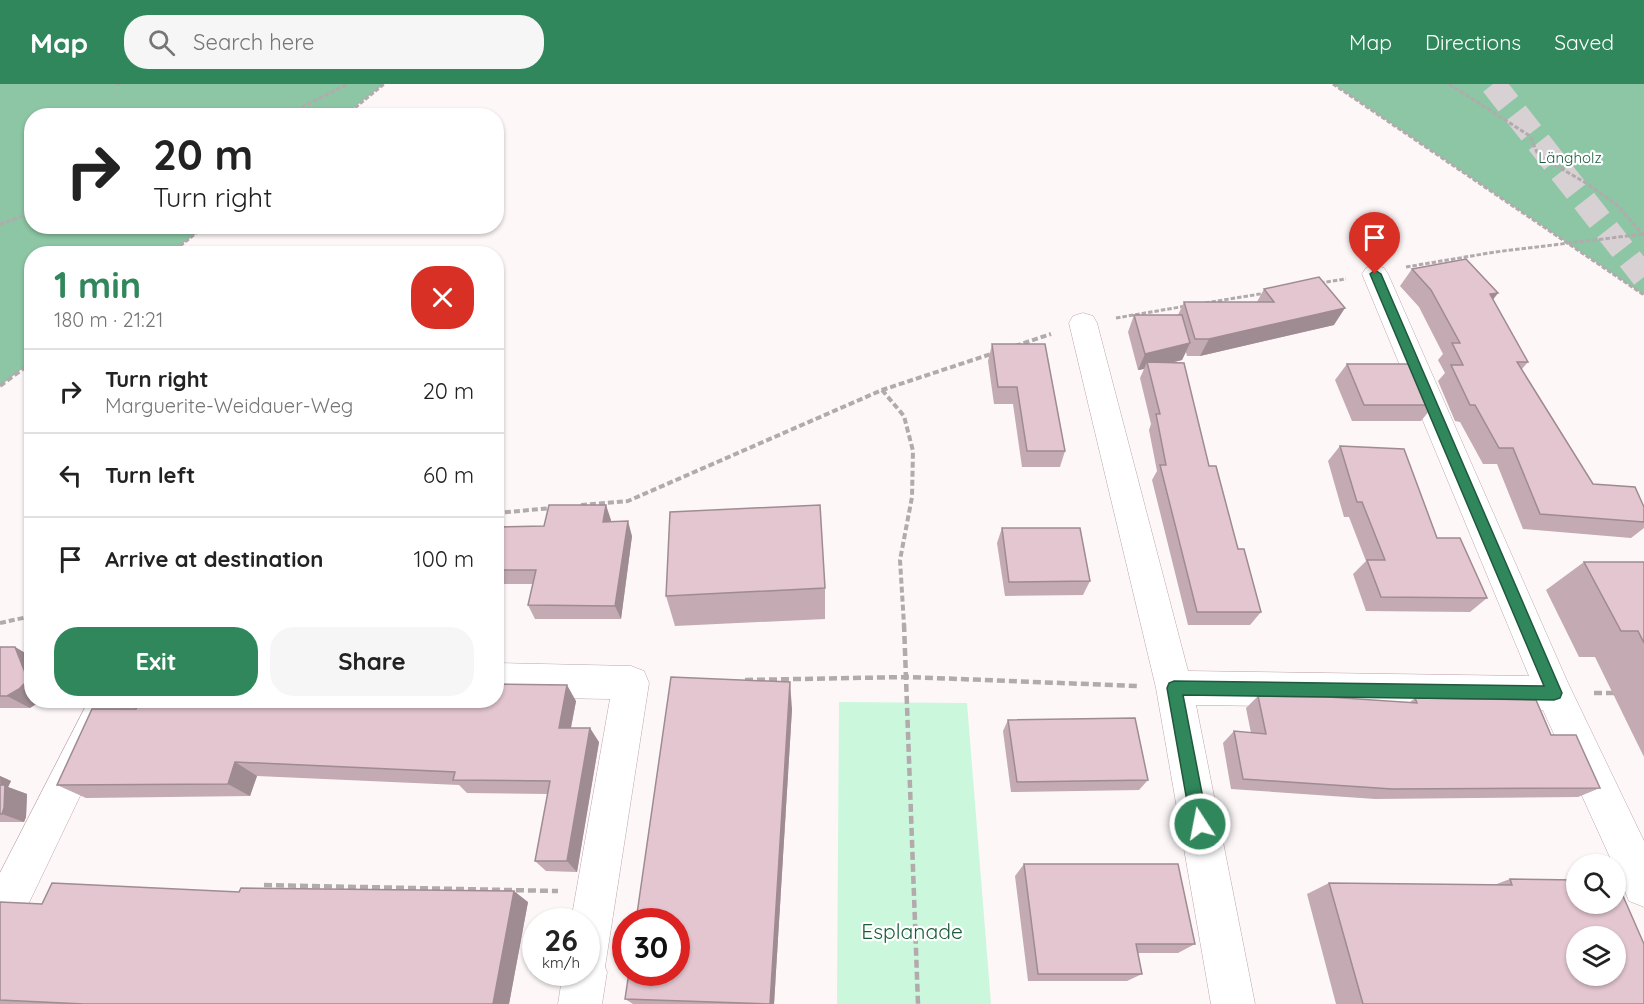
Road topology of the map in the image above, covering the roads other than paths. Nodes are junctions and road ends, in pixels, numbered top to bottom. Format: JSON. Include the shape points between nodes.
{"nodes":[{"id":1,"x":1375,"y":274,"type":"road end"},
{"id":2,"x":1083,"y":323,"type":"road end"},
{"id":3,"x":504,"y":680,"type":"edge"},
{"id":4,"x":1174,"y":688,"type":"junction"},
{"id":5,"x":1554,"y":693,"type":"junction"},
{"id":6,"x":104,"y":708,"type":"edge"},
{"id":7,"x":1644,"y":886,"type":"edge"},
{"id":8,"x":594,"y":908,"type":"edge"},
{"id":9,"x":0,"y":916,"type":"edge"},
{"id":10,"x":582,"y":986,"type":"edge"},
{"id":11,"x":579,"y":1004,"type":"edge"},
{"id":12,"x":1233,"y":1004,"type":"edge"}],
"edges":[{"from":1,"to":5,"type":"street"},
{"from":2,"to":4,"type":"street"},
{"from":3,"to":8,"type":"street","via":[[631,683]]},
{"from":4,"to":5,"type":"street"},
{"from":4,"to":12,"type":"street"},
{"from":5,"to":7,"type":"street"},
{"from":6,"to":9,"type":"street"},
{"from":10,"to":11,"type":"street"}]}
